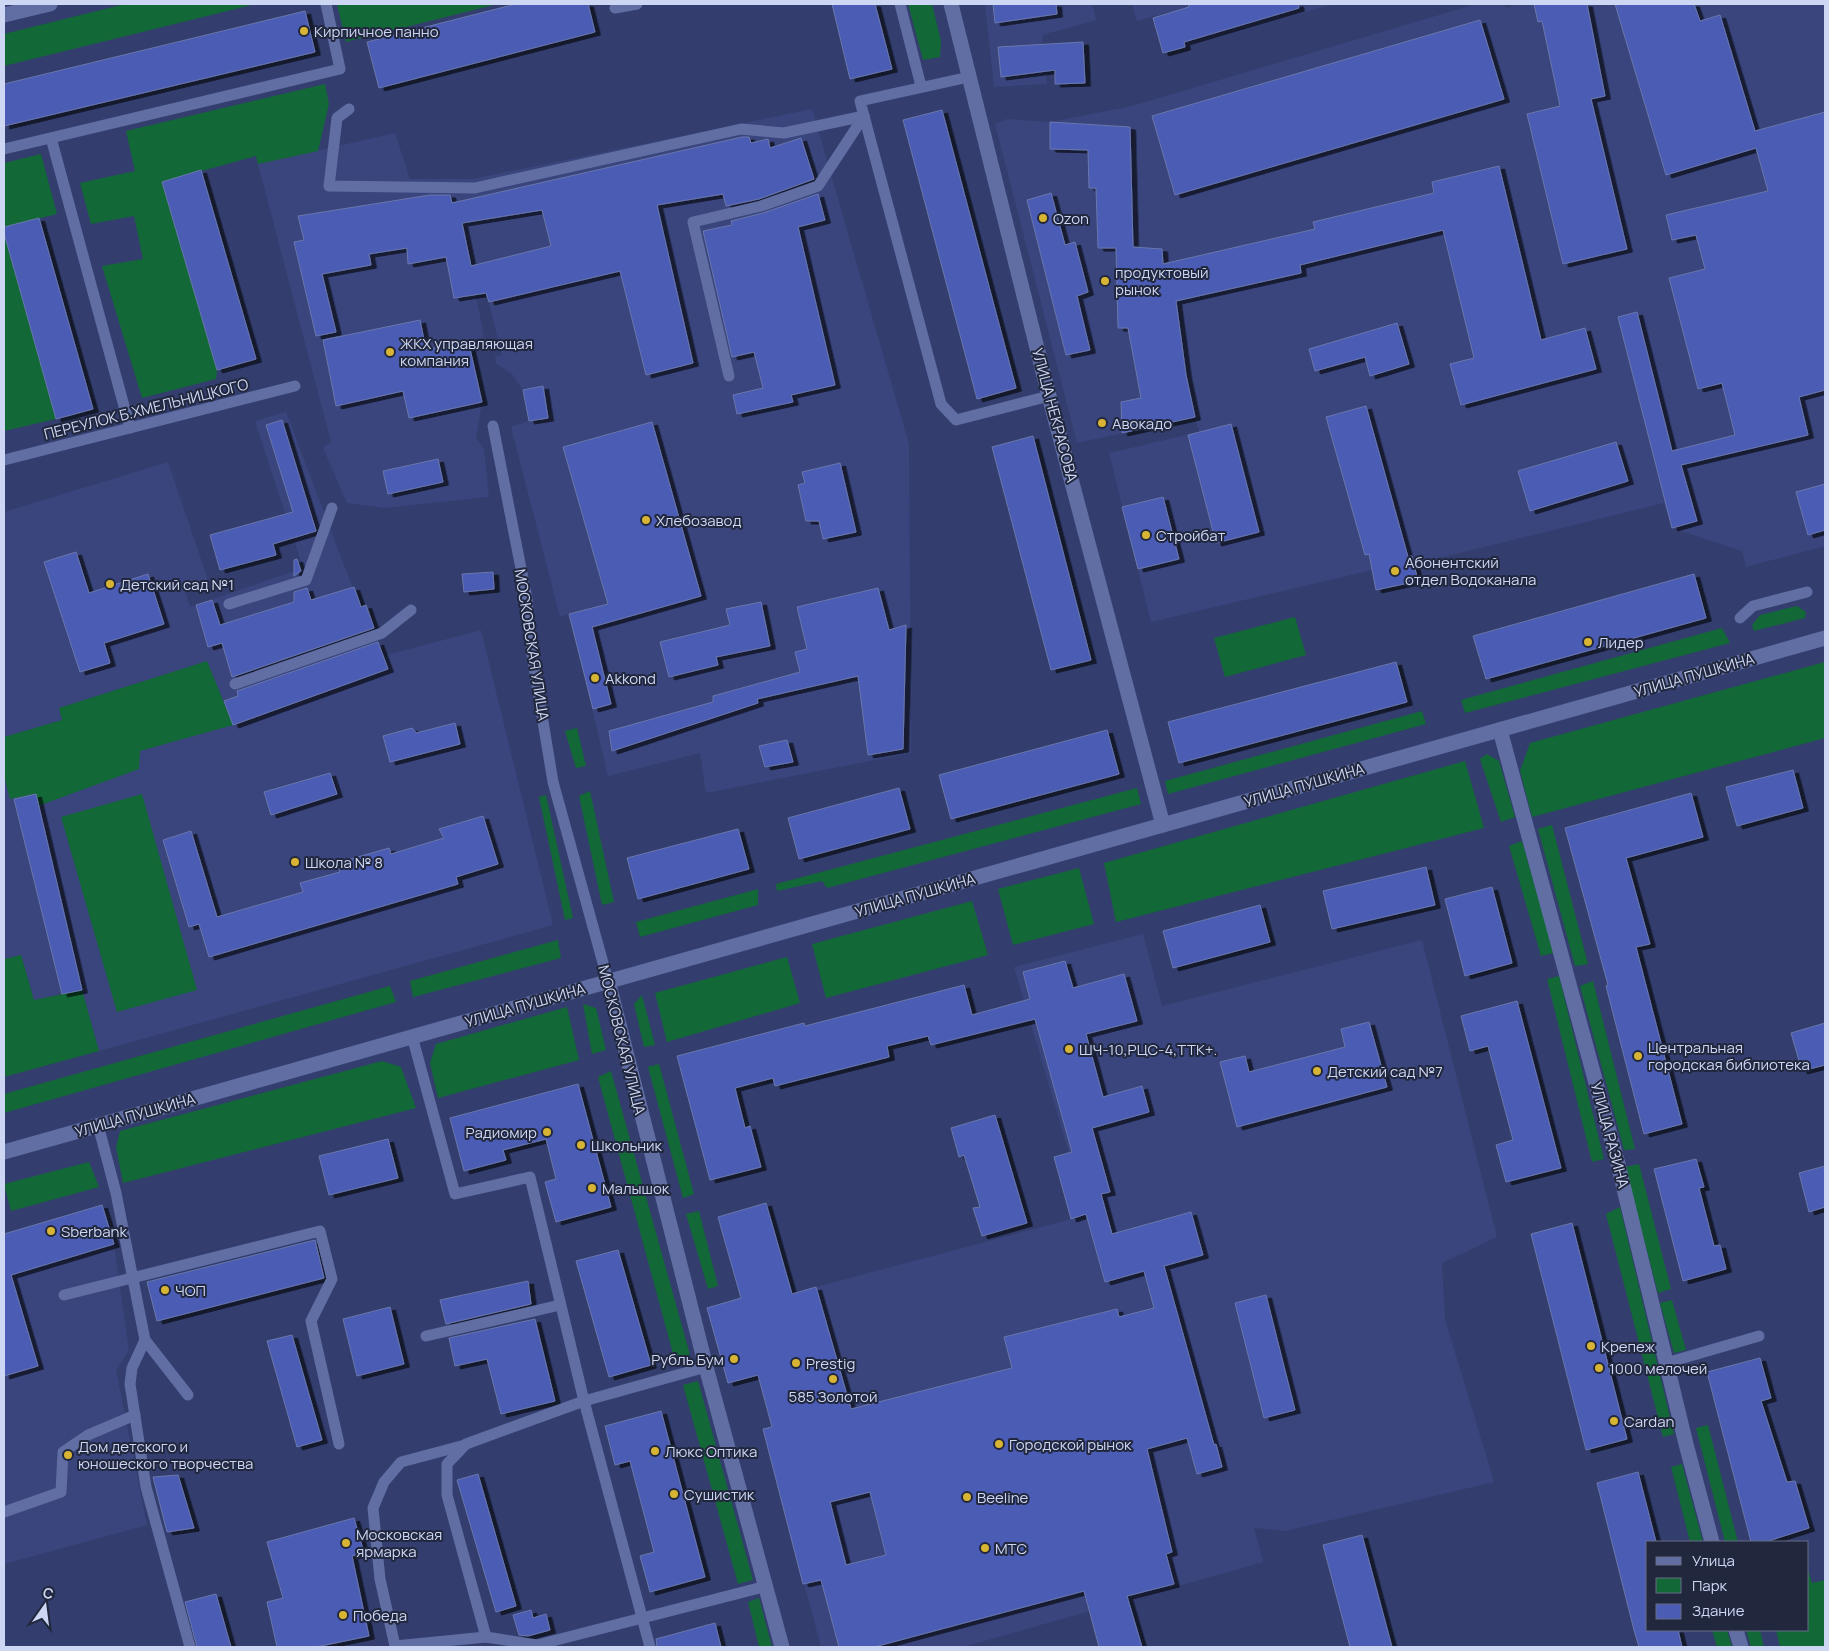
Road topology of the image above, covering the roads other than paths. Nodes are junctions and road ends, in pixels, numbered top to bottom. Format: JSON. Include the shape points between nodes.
{"nodes":[{"id":1,"x":50,"y":4,"type":"edge"},
{"id":2,"x":326,"y":4,"type":"edge"},
{"id":3,"x":637,"y":4,"type":"edge"},
{"id":4,"x":900,"y":4,"type":"edge"},
{"id":5,"x":951,"y":4,"type":"edge"},
{"id":6,"x":615,"y":8,"type":"dead end"},
{"id":7,"x":4,"y":15,"type":"edge"},
{"id":8,"x":969,"y":77,"type":"junction"},
{"id":9,"x":921,"y":86,"type":"junction"},
{"id":10,"x":349,"y":109,"type":"dead end"},
{"id":11,"x":864,"y":116,"type":"junction"},
{"id":12,"x":52,"y":138,"type":"junction"},
{"id":13,"x":4,"y":149,"type":"edge"},
{"id":14,"x":729,"y":376,"type":"dead end"},
{"id":15,"x":295,"y":386,"type":"dead end"},
{"id":16,"x":1049,"y":396,"type":"junction"},
{"id":17,"x":493,"y":426,"type":"dead end"},
{"id":18,"x":130,"y":428,"type":"junction"},
{"id":19,"x":4,"y":460,"type":"edge"},
{"id":20,"x":332,"y":508,"type":"dead end"},
{"id":21,"x":1807,"y":592,"type":"dead end"},
{"id":22,"x":229,"y":604,"type":"dead end"},
{"id":23,"x":410,"y":610,"type":"dead end"},
{"id":24,"x":1740,"y":618,"type":"dead end"},
{"id":25,"x":1825,"y":638,"type":"edge"},
{"id":26,"x":235,"y":684,"type":"dead end"},
{"id":27,"x":1500,"y":730,"type":"junction"},
{"id":28,"x":1163,"y":825,"type":"junction"},
{"id":29,"x":608,"y":981,"type":"junction"},
{"id":30,"x":412,"y":1036,"type":"junction"},
{"id":31,"x":98,"y":1125,"type":"junction"},
{"id":32,"x":4,"y":1152,"type":"edge"},
{"id":33,"x":132,"y":1278,"type":"junction"},
{"id":34,"x":64,"y":1295,"type":"dead end"},
{"id":35,"x":560,"y":1305,"type":"junction"},
{"id":36,"x":426,"y":1336,"type":"dead end"},
{"id":37,"x":1759,"y":1336,"type":"dead end"},
{"id":38,"x":144,"y":1340,"type":"junction"},
{"id":39,"x":1666,"y":1363,"type":"junction"},
{"id":40,"x":706,"y":1367,"type":"junction"},
{"id":41,"x":188,"y":1395,"type":"dead end"},
{"id":42,"x":584,"y":1401,"type":"junction"},
{"id":43,"x":135,"y":1415,"type":"junction"},
{"id":44,"x":339,"y":1444,"type":"dead end"},
{"id":45,"x":466,"y":1444,"type":"junction"},
{"id":46,"x":4,"y":1512,"type":"edge"},
{"id":47,"x":1712,"y":1541,"type":"edge"},
{"id":48,"x":766,"y":1586,"type":"junction"},
{"id":49,"x":642,"y":1618,"type":"junction"},
{"id":50,"x":1736,"y":1631,"type":"edge"},
{"id":51,"x":486,"y":1637,"type":"junction"},
{"id":52,"x":536,"y":1646,"type":"edge"},
{"id":53,"x":190,"y":1647,"type":"edge"},
{"id":54,"x":650,"y":1647,"type":"edge"},
{"id":55,"x":782,"y":1647,"type":"edge"},
{"id":56,"x":1741,"y":1647,"type":"edge"}],
"edges":[{"from":1,"to":7,"type":"street"},
{"from":2,"to":12,"type":"lane","via":[[340,69]]},
{"from":3,"to":6,"type":"lane"},
{"from":4,"to":9,"type":"lane"},
{"from":5,"to":8,"type":"street","name":"УЛИЦА НЕКРАСОВА"},
{"from":8,"to":9,"type":"lane"},
{"from":8,"to":16,"type":"street","name":"УЛИЦА НЕКРАСОВА"},
{"from":9,"to":11,"type":"lane","via":[[860,100]]},
{"from":10,"to":11,"type":"lane","via":[[337,118],[329,186],[475,188],[741,129],[784,133]]},
{"from":11,"to":14,"type":"lane","via":[[818,186],[761,206],[693,222]]},
{"from":11,"to":16,"type":"lane","via":[[942,404],[956,420]]},
{"from":12,"to":13,"type":"lane"},
{"from":12,"to":18,"type":"lane"},
{"from":15,"to":18,"type":"lane","name":"ПЕРЕУЛОК Б.ХМЕЛЬНИЦКОГО"},
{"from":16,"to":28,"type":"street","name":"УЛИЦА НЕКРАСОВА"},
{"from":17,"to":29,"type":"lane","name":"МОСКОВСКАЯ УЛИЦА","via":[[526,598],[553,782]]},
{"from":18,"to":19,"type":"lane","name":"ПЕРЕУЛОК Б.ХМЕЛЬНИЦКОГО"},
{"from":20,"to":22,"type":"lane","via":[[306,580]]},
{"from":21,"to":24,"type":"lane","via":[[1753,606]]},
{"from":23,"to":26,"type":"lane","via":[[382,632]]},
{"from":25,"to":27,"type":"street","name":"УЛИЦА ПУШКИНА"},
{"from":27,"to":28,"type":"street","name":"УЛИЦА ПУШКИНА"},
{"from":27,"to":39,"type":"street","name":"УЛИЦА РАЗИНА","via":[[1616,1155]]},
{"from":28,"to":29,"type":"street","name":"УЛИЦА ПУШКИНА"},
{"from":29,"to":30,"type":"street","name":"УЛИЦА ПУШКИНА"},
{"from":29,"to":40,"type":"street","name":"МОСКОВСКАЯ УЛИЦА"},
{"from":30,"to":31,"type":"street","name":"УЛИЦА ПУШКИНА"},
{"from":30,"to":35,"type":"lane","via":[[455,1194],[530,1178]]},
{"from":31,"to":32,"type":"street","name":"УЛИЦА ПУШКИНА"},
{"from":31,"to":33,"type":"lane","via":[[116,1193]]},
{"from":33,"to":34,"type":"lane"},
{"from":33,"to":38,"type":"lane"},
{"from":33,"to":44,"type":"lane","via":[[320,1231],[332,1279],[311,1321]]},
{"from":35,"to":36,"type":"lane"},
{"from":35,"to":42,"type":"lane"},
{"from":37,"to":39,"type":"lane"},
{"from":38,"to":41,"type":"lane"},
{"from":38,"to":43,"type":"lane","via":[[132,1368],[130,1384]]},
{"from":39,"to":47,"type":"street","name":"УЛИЦА РАЗИНА"},
{"from":40,"to":42,"type":"lane"},
{"from":40,"to":48,"type":"street","name":"МОСКОВСКАЯ УЛИЦА"},
{"from":42,"to":45,"type":"lane"},
{"from":42,"to":49,"type":"lane"},
{"from":43,"to":46,"type":"lane","via":[[88,1435],[63,1452],[61,1492]]},
{"from":43,"to":53,"type":"lane","via":[[146,1487]]},
{"from":45,"to":51,"type":"lane","via":[[447,1464],[447,1495]]},
{"from":45,"to":51,"type":"lane","via":[[401,1462],[384,1482],[373,1508],[380,1579],[395,1646]]},
{"from":48,"to":49,"type":"lane"},
{"from":48,"to":55,"type":"street","name":"МОСКОВСКАЯ УЛИЦА"},
{"from":49,"to":52,"type":"lane"},
{"from":49,"to":54,"type":"lane"},
{"from":50,"to":56,"type":"street"},
{"from":51,"to":52,"type":"lane"}]}
